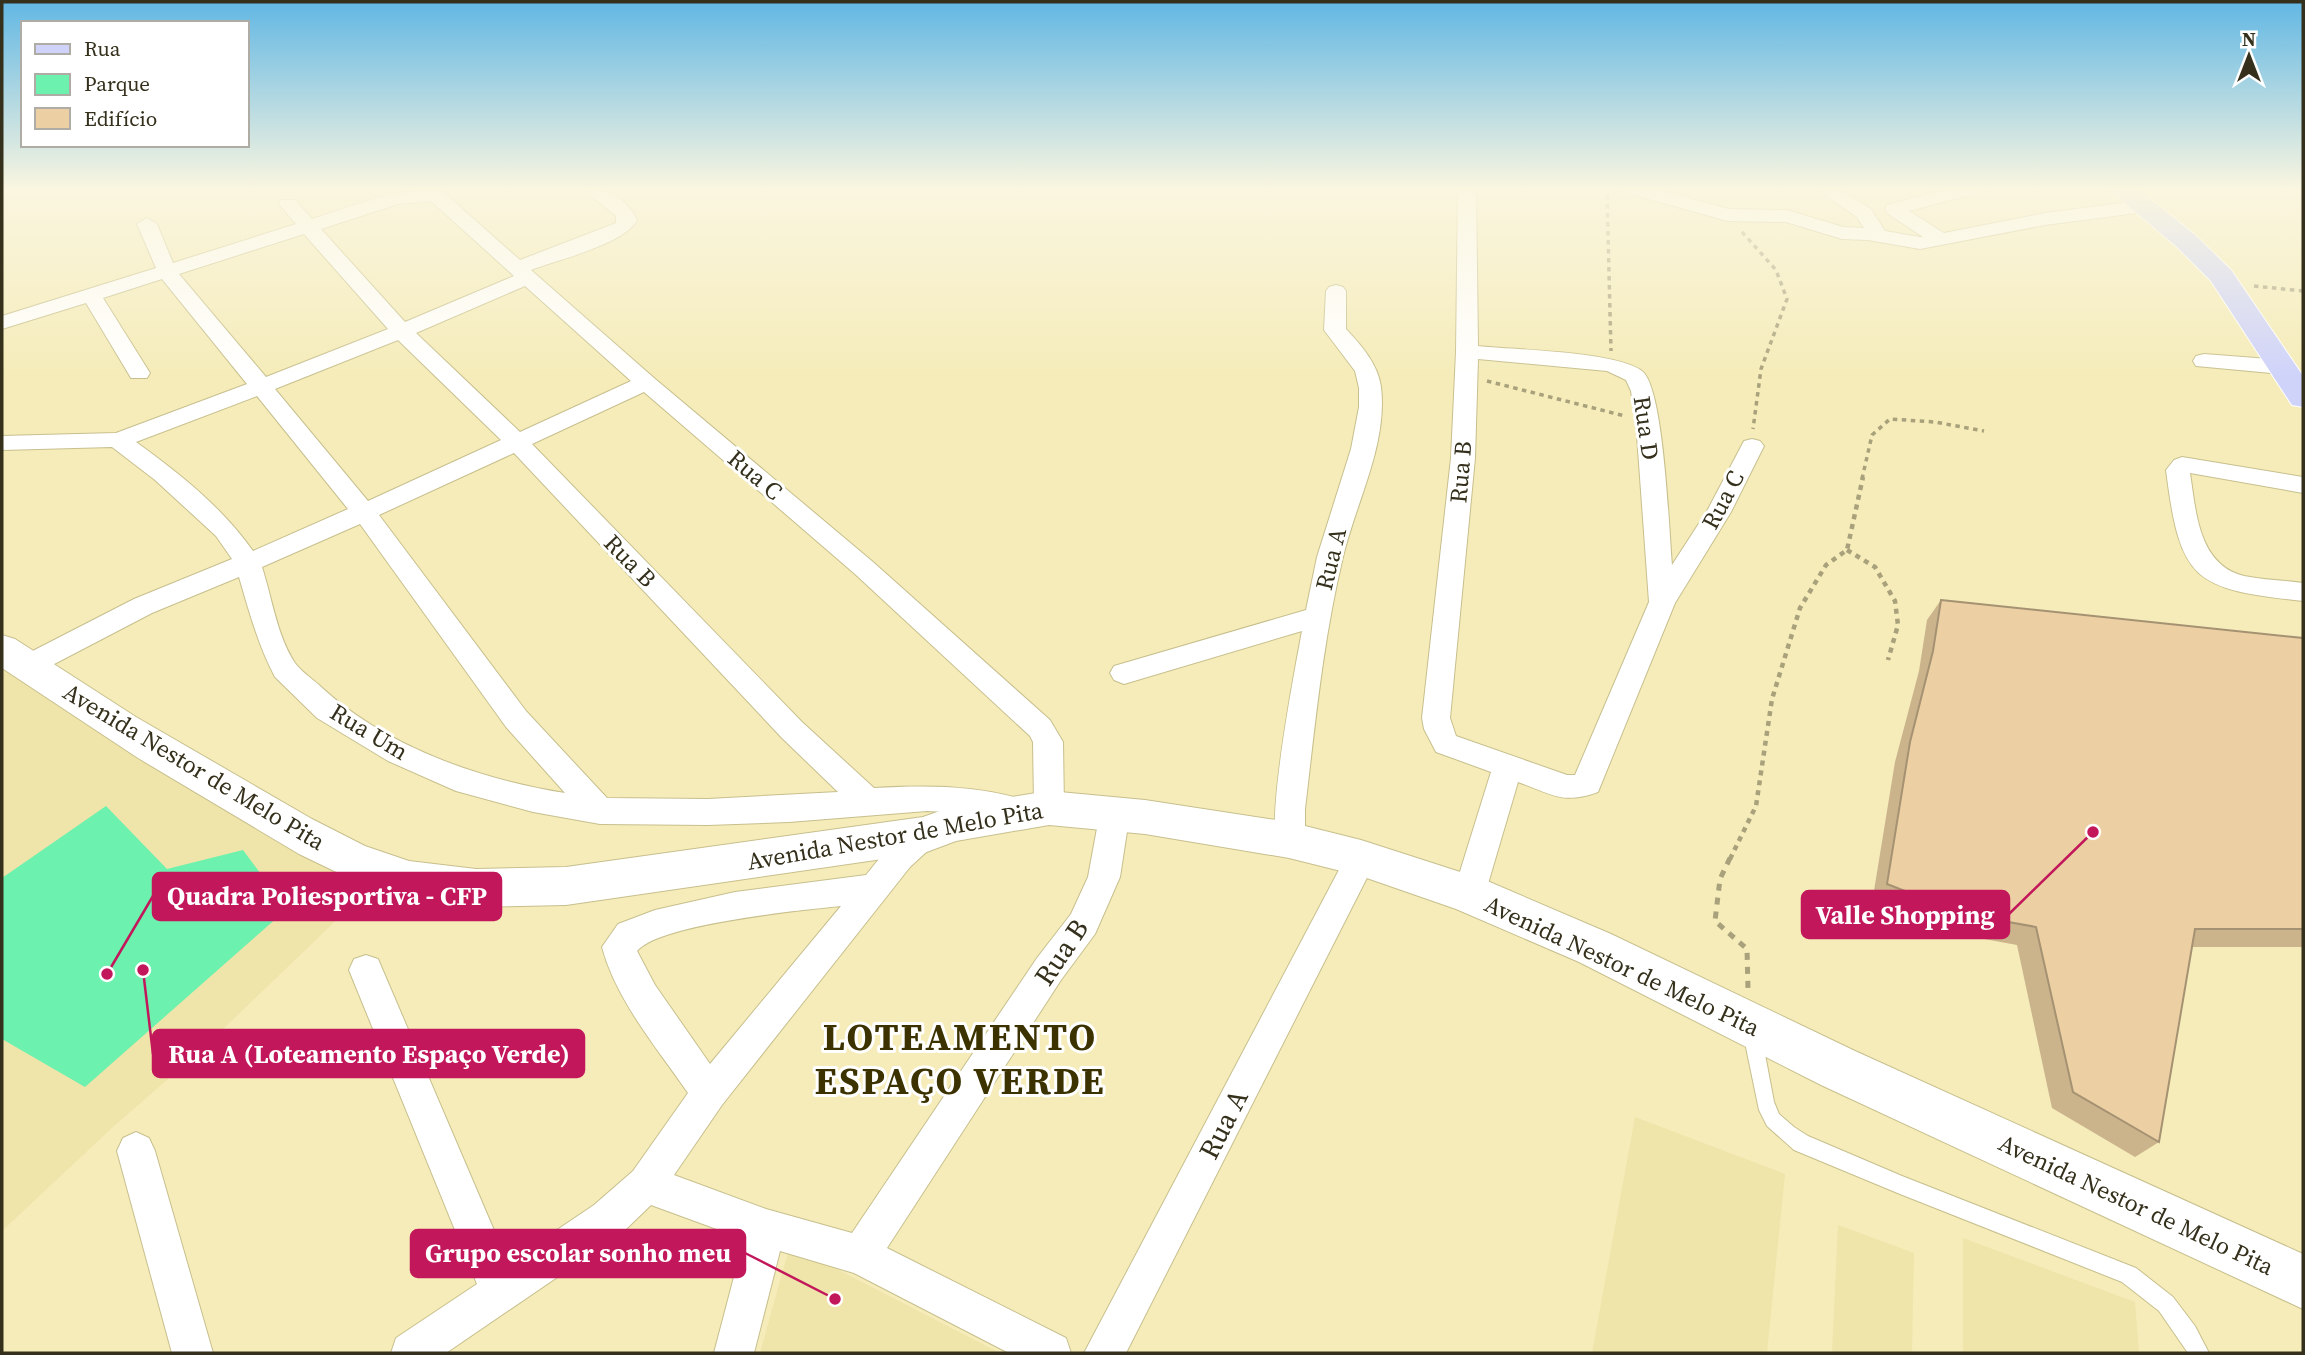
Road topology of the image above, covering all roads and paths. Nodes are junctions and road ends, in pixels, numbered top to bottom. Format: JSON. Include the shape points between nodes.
{"nodes":[{"id":1,"x":159,"y":250,"type":"edge"},
{"id":2,"x":238,"y":250,"type":"edge"},
{"id":3,"x":330,"y":250,"type":"edge"},
{"id":4,"x":497,"y":250,"type":"edge"},
{"id":5,"x":573,"y":250,"type":"edge"},
{"id":6,"x":1467,"y":250,"type":"edge"},
{"id":7,"x":1608,"y":250,"type":"edge"},
{"id":8,"x":1761,"y":250,"type":"edge"},
{"id":9,"x":2196,"y":250,"type":"edge"},
{"id":10,"x":168,"y":273,"type":"junction"},
{"id":11,"x":522,"y":273,"type":"junction"},
{"id":12,"x":2221,"y":276,"type":"junction"},
{"id":13,"x":1336,"y":291,"type":"dead end"},
{"id":14,"x":2303,"y":291,"type":"edge"},
{"id":15,"x":92,"y":297,"type":"junction"},
{"id":16,"x":2,"y":323,"type":"edge"},
{"id":17,"x":403,"y":333,"type":"junction"},
{"id":18,"x":2204,"y":361,"type":"dead end"},
{"id":19,"x":1466,"y":364,"type":"junction"},
{"id":20,"x":1612,"y":365,"type":"junction"},
{"id":21,"x":2282,"y":367,"type":"junction"},
{"id":22,"x":139,"y":373,"type":"dead end"},
{"id":23,"x":646,"y":383,"type":"junction"},
{"id":24,"x":264,"y":388,"type":"junction"},
{"id":25,"x":2303,"y":398,"type":"edge"},
{"id":26,"x":1648,"y":422,"type":"junction"},
{"id":27,"x":1984,"y":431,"type":"dead end"},
{"id":28,"x":118,"y":440,"type":"junction"},
{"id":29,"x":516,"y":441,"type":"junction"},
{"id":30,"x":2,"y":443,"type":"edge"},
{"id":31,"x":1752,"y":446,"type":"joint"},
{"id":32,"x":2303,"y":485,"type":"edge"},
{"id":33,"x":363,"y":511,"type":"junction"},
{"id":34,"x":1847,"y":550,"type":"junction"},
{"id":35,"x":248,"y":562,"type":"junction"},
{"id":36,"x":2303,"y":592,"type":"edge"},
{"id":37,"x":1662,"y":602,"type":"junction"},
{"id":38,"x":1317,"y":617,"type":"junction"},
{"id":39,"x":14,"y":658,"type":"edge"},
{"id":40,"x":1888,"y":660,"type":"dead end"},
{"id":41,"x":1124,"y":673,"type":"dead end"},
{"id":42,"x":1508,"y":767,"type":"junction"},
{"id":43,"x":868,"y":801,"type":"junction"},
{"id":44,"x":1036,"y":810,"type":"junction"},
{"id":45,"x":600,"y":811,"type":"junction"},
{"id":46,"x":1115,"y":812,"type":"junction"},
{"id":47,"x":924,"y":835,"type":"junction"},
{"id":48,"x":1289,"y":840,"type":"junction"},
{"id":49,"x":1361,"y":858,"type":"junction"},
{"id":50,"x":875,"y":888,"type":"junction"},
{"id":51,"x":1469,"y":894,"type":"junction"},
{"id":52,"x":366,"y":970,"type":"dead end"},
{"id":53,"x":1750,"y":1025,"type":"junction"},
{"id":54,"x":709,"y":1093,"type":"junction"},
{"id":55,"x":136,"y":1151,"type":"dead end"},
{"id":56,"x":646,"y":1184,"type":"junction"},
{"id":57,"x":766,"y":1228,"type":"junction"},
{"id":58,"x":860,"y":1255,"type":"junction"},
{"id":59,"x":2303,"y":1282,"type":"edge"},
{"id":60,"x":500,"y":1292,"type":"junction"},
{"id":61,"x":446,"y":1340,"type":"edge"},
{"id":62,"x":193,"y":1353,"type":"edge"},
{"id":63,"x":411,"y":1353,"type":"edge"},
{"id":64,"x":734,"y":1353,"type":"edge"},
{"id":65,"x":1051,"y":1353,"type":"edge"},
{"id":66,"x":1104,"y":1353,"type":"edge"},
{"id":67,"x":2199,"y":1353,"type":"edge"}],
"edges":[{"from":1,"to":10,"type":"street"},
{"from":2,"to":10,"type":"street"},
{"from":3,"to":17,"type":"street","name":"Rua B"},
{"from":4,"to":11,"type":"street","name":"Rua C"},
{"from":5,"to":11,"type":"street"},
{"from":6,"to":19,"type":"street","name":"Rua B"},
{"from":7,"to":20,"type":"path"},
{"from":8,"to":31,"type":"path","name":"Rua C","via":[[1782,282],[1788,301],[1757,380]]},
{"from":9,"to":12,"type":"main road"},
{"from":10,"to":15,"type":"street"},
{"from":10,"to":24,"type":"street"},
{"from":11,"to":17,"type":"street"},
{"from":11,"to":23,"type":"street","name":"Rua C"},
{"from":12,"to":14,"type":"path","via":[[2234,277],[2241,285]]},
{"from":12,"to":21,"type":"main road"},
{"from":13,"to":38,"type":"street","name":"Rua A","via":[[1335,330],[1367,371],[1369,424]]},
{"from":15,"to":16,"type":"street"},
{"from":15,"to":22,"type":"street"},
{"from":17,"to":24,"type":"street"},
{"from":17,"to":29,"type":"street","name":"Rua B"},
{"from":18,"to":21,"type":"street"},
{"from":19,"to":20,"type":"street"},
{"from":19,"to":26,"type":"path"},
{"from":19,"to":42,"type":"street","name":"Rua B","via":[[1463,458],[1436,718],[1442,738],[1455,748]]},
{"from":20,"to":26,"type":"street","name":"Rua D","via":[[1638,380]]},
{"from":21,"to":25,"type":"main road"},
{"from":23,"to":29,"type":"street"},
{"from":23,"to":44,"type":"street","name":"Rua C","via":[[864,568],[1040,727],[1048,742]]},
{"from":24,"to":28,"type":"street"},
{"from":24,"to":33,"type":"street"},
{"from":26,"to":37,"type":"street","name":"Rua D"},
{"from":27,"to":34,"type":"path","via":[[1890,419],[1872,435]]},
{"from":28,"to":30,"type":"street"},
{"from":28,"to":35,"type":"street","name":"Rua Um","via":[[198,503]]},
{"from":29,"to":33,"type":"street"},
{"from":29,"to":43,"type":"street","name":"Rua B","via":[[792,730]]},
{"from":31,"to":37,"type":"street","name":"Rua C","via":[[1719,512]]},
{"from":32,"to":36,"type":"street","via":[[2195,465],[2182,465],[2178,470],[2185,519],[2196,557],[2206,568],[2239,584]]},
{"from":33,"to":35,"type":"street"},
{"from":33,"to":45,"type":"street","via":[[516,719]]},
{"from":34,"to":40,"type":"path","via":[[1875,567],[1895,601],[1898,625]]},
{"from":34,"to":53,"type":"path","via":[[1826,565],[1800,608],[1772,699],[1756,806],[1720,879],[1715,920],[1747,949]]},
{"from":35,"to":39,"type":"street"},
{"from":35,"to":45,"type":"street","name":"Rua Um","via":[[270,638],[285,670],[327,710],[398,753],[467,782],[533,800]]},
{"from":37,"to":42,"type":"street","name":"Rua C","via":[[1591,778],[1583,786],[1567,787]]},
{"from":38,"to":41,"type":"street"},
{"from":38,"to":48,"type":"street","name":"Rua A"},
{"from":39,"to":47,"type":"main road","name":"Avenida Nestor de Melo Pita","via":[[187,768],[311,839],[387,874],[449,886],[566,886]]},
{"from":42,"to":51,"type":"street"},
{"from":43,"to":44,"type":"street","via":[[979,799]]},
{"from":43,"to":45,"type":"street","name":"Rua Um","via":[[789,809]]},
{"from":44,"to":46,"type":"main road","name":"Avenida Nestor de Melo Pita"},
{"from":44,"to":47,"type":"main road","name":"Avenida Nestor de Melo Pita","via":[[954,824]]},
{"from":46,"to":48,"type":"main road","name":"Avenida Nestor de Melo Pita"},
{"from":46,"to":58,"type":"street","name":"Rua B","via":[[1104,877],[1083,924]]},
{"from":47,"to":50,"type":"street"},
{"from":48,"to":49,"type":"main road","name":"Avenida Nestor de Melo Pita"},
{"from":49,"to":51,"type":"main road","name":"Avenida Nestor de Melo Pita"},
{"from":49,"to":66,"type":"street","name":"Rua A"},
{"from":50,"to":54,"type":"street"},
{"from":50,"to":54,"type":"street","via":[[699,912],[625,935],[619,951],[625,963]]},
{"from":51,"to":53,"type":"main road","name":"Avenida Nestor de Melo Pita","via":[[1595,948]]},
{"from":52,"to":60,"type":"street"},
{"from":53,"to":59,"type":"main road","name":"Avenida Nestor de Melo Pita"},
{"from":53,"to":67,"type":"lane","via":[[1765,1104],[1787,1133],[1900,1185],[2129,1275],[2166,1304]]},
{"from":54,"to":56,"type":"street"},
{"from":55,"to":62,"type":"street"},
{"from":56,"to":57,"type":"street"},
{"from":56,"to":60,"type":"street","via":[[608,1219]]},
{"from":57,"to":58,"type":"street"},
{"from":57,"to":64,"type":"street"},
{"from":58,"to":65,"type":"street"},
{"from":60,"to":61,"type":"street"},
{"from":61,"to":63,"type":"street"}]}
